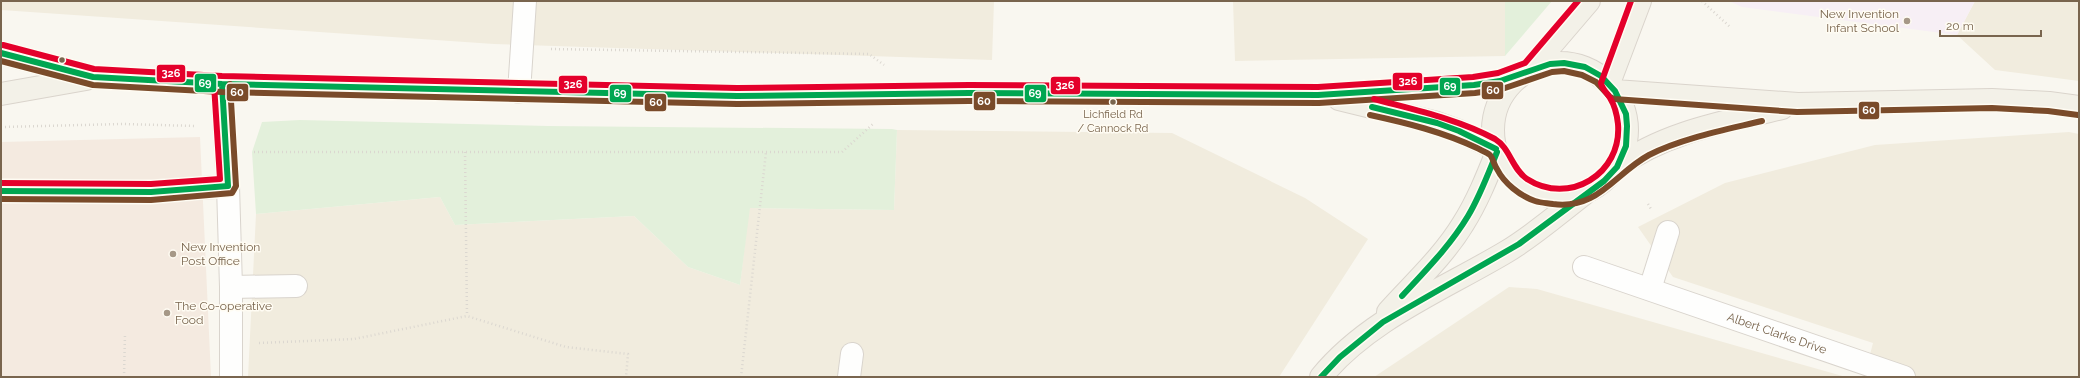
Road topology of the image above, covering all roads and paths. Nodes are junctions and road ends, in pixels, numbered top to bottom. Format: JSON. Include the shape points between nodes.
{"nodes":[{"id":1,"x":526,"y":1,"type":"edge"},
{"id":2,"x":1589,"y":1,"type":"edge"},
{"id":3,"x":1640,"y":1,"type":"edge"},
{"id":4,"x":1702,"y":1,"type":"edge"},
{"id":5,"x":1730,"y":27,"type":"dead end"},
{"id":6,"x":522,"y":48,"type":"junction"},
{"id":7,"x":1,"y":53,"type":"edge"},
{"id":8,"x":885,"y":66,"type":"dead end"},
{"id":9,"x":1527,"y":72,"type":"junction"},
{"id":10,"x":93,"y":77,"type":"junction"},
{"id":11,"x":222,"y":84,"type":"junction"},
{"id":12,"x":1612,"y":87,"type":"junction"},
{"id":13,"x":519,"y":92,"type":"junction"},
{"id":14,"x":1,"y":94,"type":"edge"},
{"id":15,"x":1318,"y":95,"type":"junction"},
{"id":16,"x":1798,"y":104,"type":"junction"},
{"id":17,"x":2079,"y":107,"type":"edge"},
{"id":18,"x":875,"y":122,"type":"dead end"},
{"id":19,"x":204,"y":126,"type":"dead end"},
{"id":20,"x":1,"y":127,"type":"edge"},
{"id":21,"x":1497,"y":151,"type":"junction"},
{"id":22,"x":225,"y":152,"type":"junction"},
{"id":23,"x":465,"y":152,"type":"junction"},
{"id":24,"x":766,"y":152,"type":"junction"},
{"id":25,"x":1617,"y":167,"type":"junction"},
{"id":26,"x":228,"y":186,"type":"junction"},
{"id":27,"x":1588,"y":191,"type":"junction"},
{"id":28,"x":1,"y":192,"type":"edge"},
{"id":29,"x":1668,"y":232,"type":"dead end"},
{"id":30,"x":1584,"y":267,"type":"dead end"},
{"id":31,"x":296,"y":286,"type":"dead end"},
{"id":32,"x":231,"y":287,"type":"junction"},
{"id":33,"x":1650,"y":289,"type":"junction"},
{"id":34,"x":467,"y":316,"type":"junction"},
{"id":35,"x":1375,"y":327,"type":"junction"},
{"id":36,"x":125,"y":333,"type":"dead end"},
{"id":37,"x":231,"y":344,"type":"junction"},
{"id":38,"x":852,"y":354,"type":"dead end"},
{"id":39,"x":124,"y":377,"type":"edge"},
{"id":40,"x":230,"y":377,"type":"edge"},
{"id":41,"x":626,"y":377,"type":"edge"},
{"id":42,"x":741,"y":377,"type":"edge"},
{"id":43,"x":849,"y":377,"type":"edge"},
{"id":44,"x":1321,"y":377,"type":"edge"},
{"id":45,"x":1904,"y":377,"type":"edge"}],
"edges":[{"from":1,"to":6,"type":"street"},
{"from":2,"to":9,"type":"main road"},
{"from":3,"to":12,"type":"main road"},
{"from":4,"to":5,"type":"path"},
{"from":6,"to":8,"type":"path","via":[[869,54]]},
{"from":6,"to":13,"type":"street"},
{"from":7,"to":10,"type":"main road"},
{"from":9,"to":12,"type":"main road","via":[[1550,64],[1564,63],[1585,67]]},
{"from":9,"to":15,"type":"main road","via":[[1500,81],[1474,85]]},
{"from":9,"to":21,"type":"main road","via":[[1510,85],[1500,100],[1494,119],[1493,135]]},
{"from":10,"to":11,"type":"main road"},
{"from":10,"to":14,"type":"main road"},
{"from":11,"to":13,"type":"main road"},
{"from":11,"to":22,"type":"street"},
{"from":12,"to":16,"type":"main road"},
{"from":12,"to":25,"type":"main road","via":[[1626,114],[1627,126],[1626,146]]},
{"from":13,"to":15,"type":"main road","via":[[737,96],[969,93]]},
{"from":15,"to":21,"type":"main road","via":[[1438,123]]},
{"from":16,"to":17,"type":"main road","via":[[1992,100]]},
{"from":16,"to":25,"type":"main road","via":[[1671,138],[1646,148]]},
{"from":18,"to":24,"type":"path","via":[[842,152]]},
{"from":19,"to":20,"type":"path","via":[[122,124]]},
{"from":21,"to":27,"type":"main road","via":[[1513,178],[1538,194],[1562,197]]},
{"from":21,"to":35,"type":"main road","via":[[1463,225],[1447,247]]},
{"from":22,"to":23,"type":"path"},
{"from":22,"to":26,"type":"street"},
{"from":23,"to":24,"type":"path"},
{"from":23,"to":34,"type":"path"},
{"from":24,"to":42,"type":"path"},
{"from":25,"to":27,"type":"main road","via":[[1604,181]]},
{"from":26,"to":28,"type":"street","via":[[151,192]]},
{"from":26,"to":32,"type":"street"},
{"from":27,"to":35,"type":"main road","via":[[1508,251]]},
{"from":29,"to":33,"type":"street"},
{"from":30,"to":33,"type":"street","name":"Albert Clarke Drive"},
{"from":31,"to":32,"type":"street"},
{"from":32,"to":37,"type":"street"},
{"from":33,"to":45,"type":"street","name":"Albert Clarke Drive"},
{"from":34,"to":37,"type":"path","via":[[354,339]]},
{"from":34,"to":41,"type":"path","via":[[566,347],[628,354]]},
{"from":35,"to":44,"type":"main road","via":[[1348,348]]},
{"from":36,"to":39,"type":"path"},
{"from":37,"to":40,"type":"street"},
{"from":38,"to":43,"type":"street"}]}
